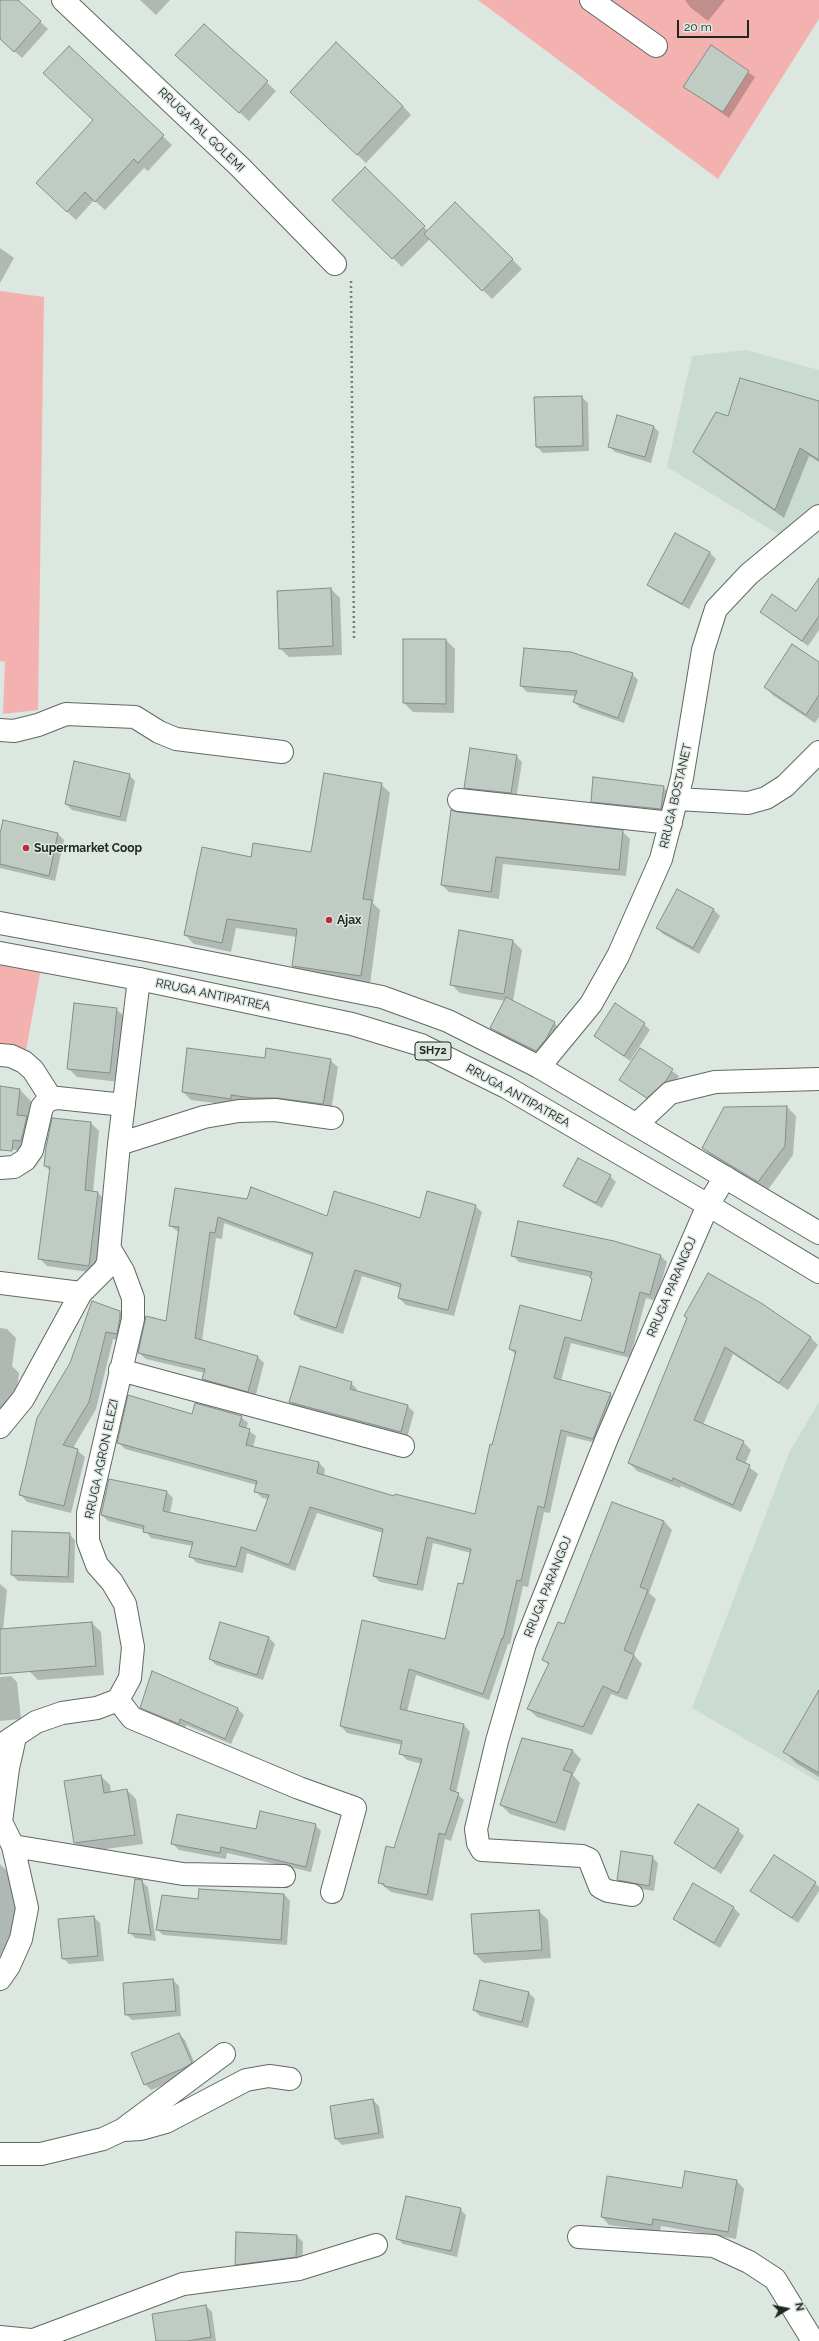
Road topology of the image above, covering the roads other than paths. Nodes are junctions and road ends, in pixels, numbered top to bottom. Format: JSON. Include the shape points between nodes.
{"nodes":[{"id":1,"x":63,"y":0,"type":"edge"},
{"id":2,"x":605,"y":4,"type":"edge"},
{"id":3,"x":656,"y":46,"type":"dead end"},
{"id":4,"x":335,"y":264,"type":"road end"},
{"id":5,"x":819,"y":516,"type":"edge"},
{"id":6,"x":0,"y":730,"type":"edge"},
{"id":7,"x":282,"y":752,"type":"dead end"},
{"id":8,"x":819,"y":752,"type":"edge"},
{"id":9,"x":677,"y":799,"type":"junction"},
{"id":10,"x":459,"y":800,"type":"dead end"},
{"id":11,"x":671,"y":823,"type":"junction"},
{"id":12,"x":0,"y":923,"type":"edge"},
{"id":13,"x":0,"y":953,"type":"edge"},
{"id":14,"x":139,"y":979,"type":"junction"},
{"id":15,"x":0,"y":1055,"type":"edge"},
{"id":16,"x":539,"y":1067,"type":"junction"},
{"id":17,"x":819,"y":1079,"type":"edge"},
{"id":18,"x":51,"y":1098,"type":"junction"},
{"id":19,"x":124,"y":1105,"type":"junction"},
{"id":20,"x":332,"y":1118,"type":"dead end"},
{"id":21,"x":637,"y":1124,"type":"junction"},
{"id":22,"x":119,"y":1144,"type":"junction"},
{"id":23,"x":0,"y":1168,"type":"edge"},
{"id":24,"x":725,"y":1177,"type":"junction"},
{"id":25,"x":708,"y":1205,"type":"junction"},
{"id":26,"x":819,"y":1234,"type":"edge"},
{"id":27,"x":111,"y":1246,"type":"junction"},
{"id":28,"x":819,"y":1272,"type":"edge"},
{"id":29,"x":0,"y":1283,"type":"edge"},
{"id":30,"x":81,"y":1293,"type":"junction"},
{"id":31,"x":120,"y":1370,"type":"junction"},
{"id":32,"x":0,"y":1427,"type":"edge"},
{"id":33,"x":403,"y":1446,"type":"dead end"},
{"id":34,"x":118,"y":1700,"type":"junction"},
{"id":35,"x":8,"y":1741,"type":"edge"},
{"id":36,"x":13,"y":1846,"type":"junction"},
{"id":37,"x":284,"y":1876,"type":"dead end"},
{"id":38,"x":332,"y":1892,"type":"dead end"},
{"id":39,"x":632,"y":1895,"type":"dead end"},
{"id":40,"x":0,"y":1978,"type":"edge"},
{"id":41,"x":224,"y":2054,"type":"dead end"},
{"id":42,"x":290,"y":2079,"type":"dead end"},
{"id":43,"x":122,"y":2130,"type":"junction"},
{"id":44,"x":0,"y":2154,"type":"edge"},
{"id":45,"x":579,"y":2237,"type":"dead end"},
{"id":46,"x":376,"y":2246,"type":"dead end"},
{"id":47,"x":0,"y":2336,"type":"edge"},
{"id":48,"x":39,"y":2340,"type":"edge"},
{"id":49,"x":813,"y":2341,"type":"edge"}],
"edges":[{"from":1,"to":4,"type":"street","name":"RRUGA PAL GOLEMI","via":[[240,167]]},
{"from":2,"to":3,"type":"street"},
{"from":5,"to":9,"type":"street","name":"RRUGA BOSTANET","via":[[749,574],[716,609],[704,650]]},
{"from":6,"to":7,"type":"street","via":[[14,731],[66,714],[135,718],[159,732],[176,738]]},
{"from":8,"to":9,"type":"street","via":[[785,786],[766,798],[748,803]]},
{"from":9,"to":11,"type":"street","name":"RRUGA BOSTANET"},
{"from":10,"to":11,"type":"street"},
{"from":11,"to":16,"type":"street","name":"RRUGA BOSTANET","via":[[661,859],[618,956],[591,1004]]},
{"from":12,"to":16,"type":"street","number":"SH72","via":[[382,997],[448,1021]]},
{"from":13,"to":14,"type":"street","name":"RRUGA ANTIPATREA","number":"SH72"},
{"from":14,"to":19,"type":"street"},
{"from":14,"to":25,"type":"street","name":"RRUGA ANTIPATREA","number":"SH72","via":[[352,1024],[421,1045],[506,1087]]},
{"from":15,"to":18,"type":"street","via":[[24,1062],[33,1070]]},
{"from":16,"to":21,"type":"street","number":"SH72"},
{"from":17,"to":21,"type":"street","via":[[715,1082],[670,1093]]},
{"from":18,"to":19,"type":"street"},
{"from":18,"to":23,"type":"street","via":[[44,1102],[32,1150],[25,1160],[14,1167]]},
{"from":19,"to":22,"type":"street"},
{"from":20,"to":22,"type":"street","via":[[275,1110],[239,1111],[204,1117]]},
{"from":21,"to":24,"type":"street","number":"SH72"},
{"from":22,"to":27,"type":"street"},
{"from":24,"to":25,"type":"street","name":"RRUGA PARANGOJ"},
{"from":24,"to":26,"type":"street","number":"SH72"},
{"from":25,"to":28,"type":"street","name":"RRUGA ANTIPATREA","number":"SH72"},
{"from":25,"to":39,"type":"street","name":"RRUGA PARANGOJ","via":[[607,1438],[525,1644],[476,1829],[482,1850],[582,1856],[589,1859],[600,1887]]},
{"from":27,"to":30,"type":"street","via":[[105,1269]]},
{"from":27,"to":31,"type":"street","name":"RRUGA AGRON ELEZI","via":[[133,1298],[133,1319]]},
{"from":29,"to":30,"type":"street"},
{"from":30,"to":32,"type":"street","via":[[23,1399]]},
{"from":31,"to":33,"type":"street"},
{"from":31,"to":34,"type":"street","name":"RRUGA AGRON ELEZI","via":[[88,1513],[88,1541],[97,1565],[112,1582],[125,1604],[133,1647],[130,1678]]},
{"from":34,"to":35,"type":"street","via":[[97,1708],[62,1713],[36,1722]]},
{"from":34,"to":38,"type":"street","via":[[132,1718],[299,1788],[355,1808]]},
{"from":35,"to":36,"type":"street","via":[[8,1768],[1,1822]]},
{"from":36,"to":37,"type":"street","via":[[183,1874]]},
{"from":36,"to":40,"type":"street","via":[[27,1908],[21,1939],[9,1966]]},
{"from":41,"to":43,"type":"street"},
{"from":42,"to":43,"type":"street","via":[[270,2076],[246,2080],[166,2122],[141,2129]]},
{"from":43,"to":44,"type":"street","via":[[103,2139],[41,2154]]},
{"from":45,"to":49,"type":"street","via":[[714,2246],[749,2262],[775,2279]]},
{"from":46,"to":48,"type":"street","via":[[298,2269],[183,2284]]},
{"from":47,"to":48,"type":"street"}]}
